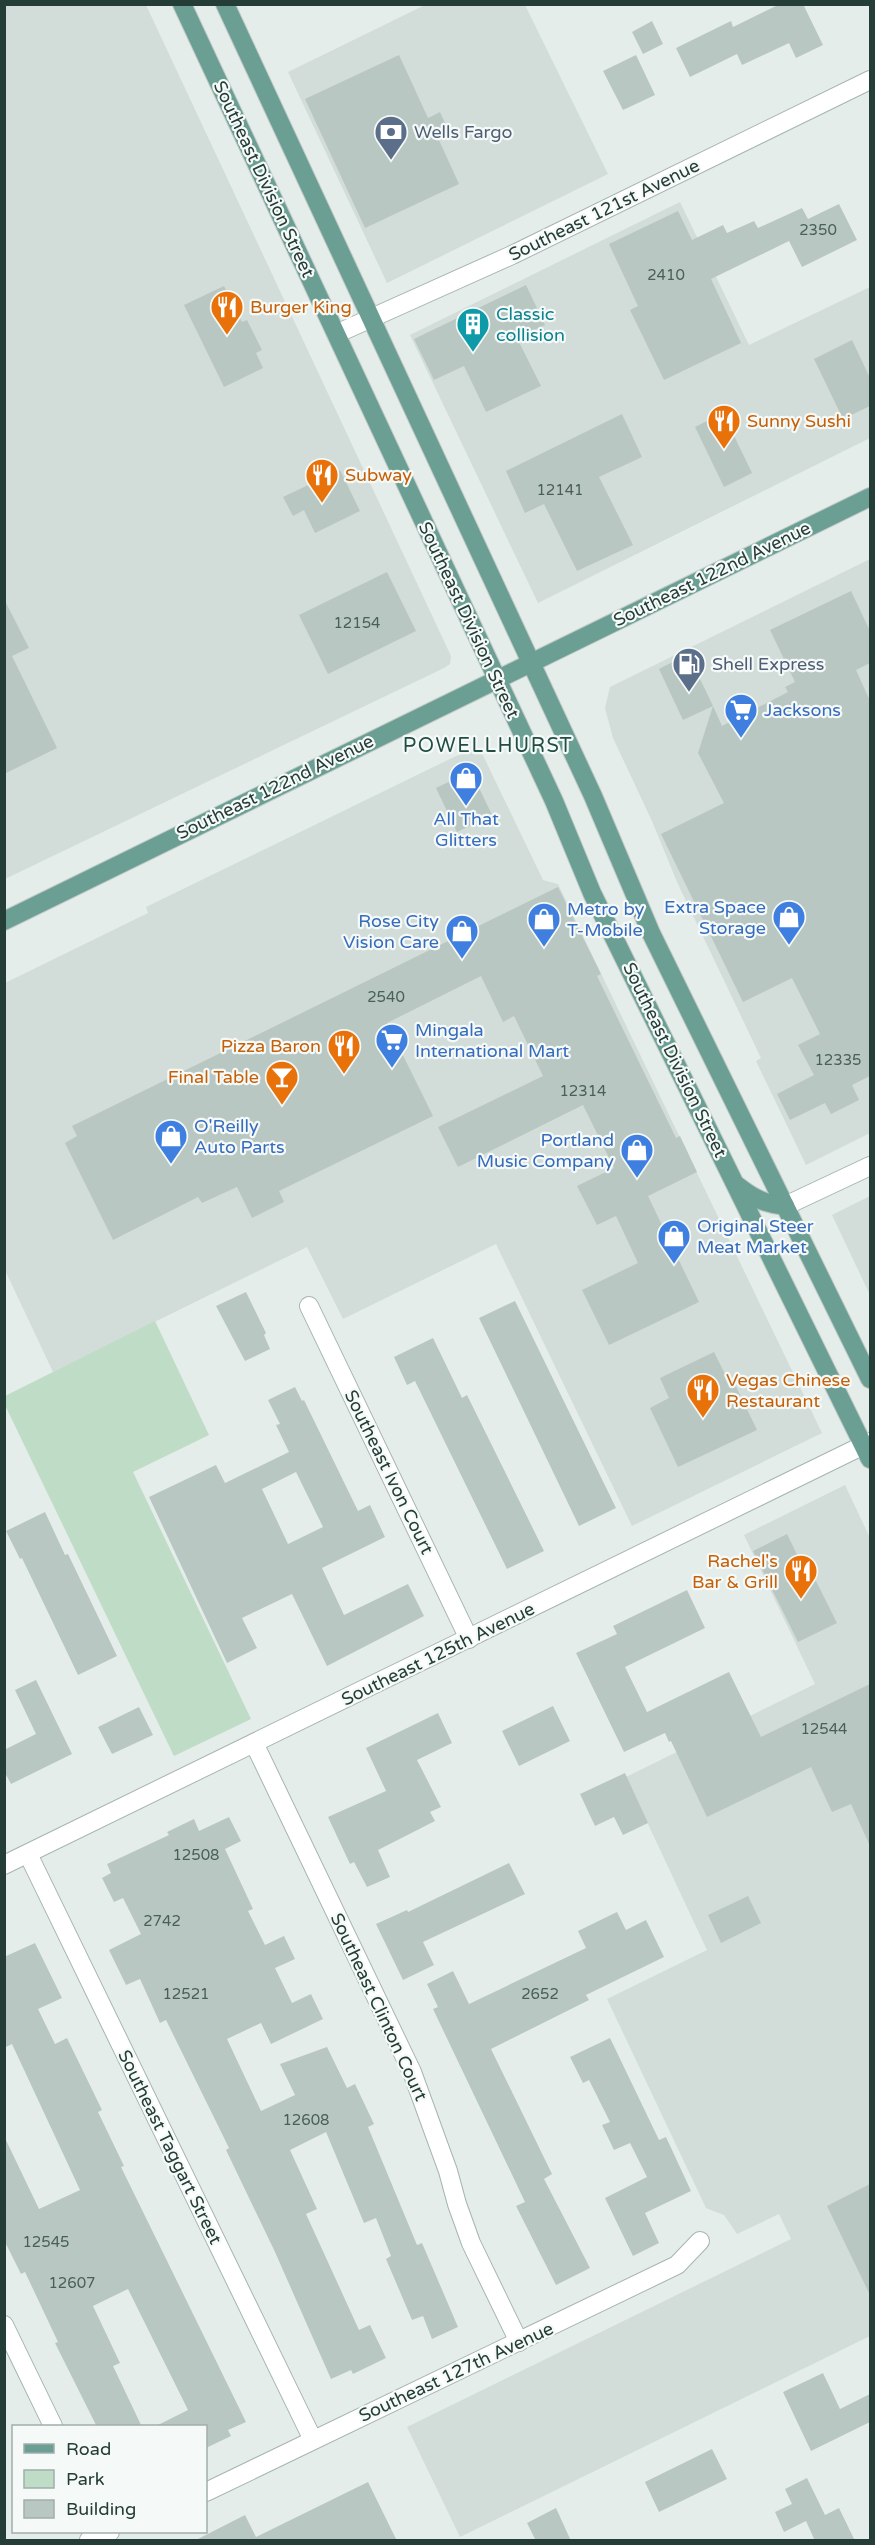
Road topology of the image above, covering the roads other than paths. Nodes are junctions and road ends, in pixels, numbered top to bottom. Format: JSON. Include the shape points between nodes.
{"nodes":[{"id":1,"x":182,"y":4,"type":"edge"},
{"id":2,"x":225,"y":4,"type":"edge"},
{"id":3,"x":870,"y":80,"type":"edge"},
{"id":4,"x":372,"y":317,"type":"junction"},
{"id":5,"x":336,"y":334,"type":"junction"},
{"id":6,"x":870,"y":497,"type":"edge"},
{"id":7,"x":530,"y":663,"type":"junction"},
{"id":8,"x":496,"y":679,"type":"junction"},
{"id":9,"x":4,"y":921,"type":"edge"},
{"id":10,"x":870,"y":1166,"type":"edge"},
{"id":11,"x":735,"y":1182,"type":"junction"},
{"id":12,"x":785,"y":1206,"type":"junction"},
{"id":13,"x":309,"y":1306,"type":"dead end"},
{"id":14,"x":870,"y":1379,"type":"edge"},
{"id":15,"x":868,"y":1449,"type":"edge"},
{"id":16,"x":470,"y":1639,"type":"junction"},
{"id":17,"x":254,"y":1743,"type":"junction"},
{"id":18,"x":28,"y":1854,"type":"junction"},
{"id":19,"x":4,"y":1865,"type":"edge"},
{"id":20,"x":700,"y":2241,"type":"dead end"},
{"id":21,"x":4,"y":2325,"type":"edge"},
{"id":22,"x":519,"y":2342,"type":"junction"},
{"id":23,"x":53,"y":2425,"type":"edge"},
{"id":24,"x":313,"y":2440,"type":"junction"},
{"id":25,"x":207,"y":2492,"type":"edge"}],
"edges":[{"from":1,"to":5,"type":"main road","name":"Southeast Division Street"},
{"from":2,"to":4,"type":"main road","name":"Southeast Division Street"},
{"from":3,"to":4,"type":"street","name":"Southeast 121st Avenue","via":[[512,255]]},
{"from":4,"to":5,"type":"street","name":"Southeast 121st Avenue"},
{"from":4,"to":7,"type":"main road","name":"Southeast Division Street"},
{"from":5,"to":8,"type":"main road","name":"Southeast Division Street"},
{"from":6,"to":7,"type":"main road","name":"Southeast 122nd Avenue"},
{"from":7,"to":8,"type":"main road","name":"Southeast 122nd Avenue"},
{"from":7,"to":12,"type":"main road","name":"Southeast Division Street","via":[[593,796],[651,933]]},
{"from":8,"to":9,"type":"main road","name":"Southeast 122nd Avenue"},
{"from":8,"to":11,"type":"main road","name":"Southeast Division Street","via":[[592,893]]},
{"from":10,"to":12,"type":"street"},
{"from":11,"to":12,"type":"main road","via":[[753,1198]]},
{"from":11,"to":15,"type":"main road","name":"Southeast Division Street"},
{"from":12,"to":14,"type":"main road","name":"Southeast Division Street"},
{"from":13,"to":16,"type":"street","name":"Southeast Ivon Court"},
{"from":15,"to":16,"type":"street","name":"Southeast 125th Avenue"},
{"from":16,"to":17,"type":"street","name":"Southeast 125th Avenue"},
{"from":17,"to":18,"type":"street","name":"Southeast 125th Avenue"},
{"from":17,"to":22,"type":"street","name":"Southeast Clinton Court","via":[[412,2072],[471,2243]]},
{"from":18,"to":19,"type":"street","name":"Southeast 125th Avenue"},
{"from":18,"to":24,"type":"street","name":"Southeast Taggart Street"},
{"from":20,"to":22,"type":"street","name":"Southeast 127th Avenue","via":[[677,2265]]},
{"from":21,"to":23,"type":"street"},
{"from":22,"to":24,"type":"street","name":"Southeast 127th Avenue"},
{"from":24,"to":25,"type":"street","name":"Southeast 127th Avenue"}]}
